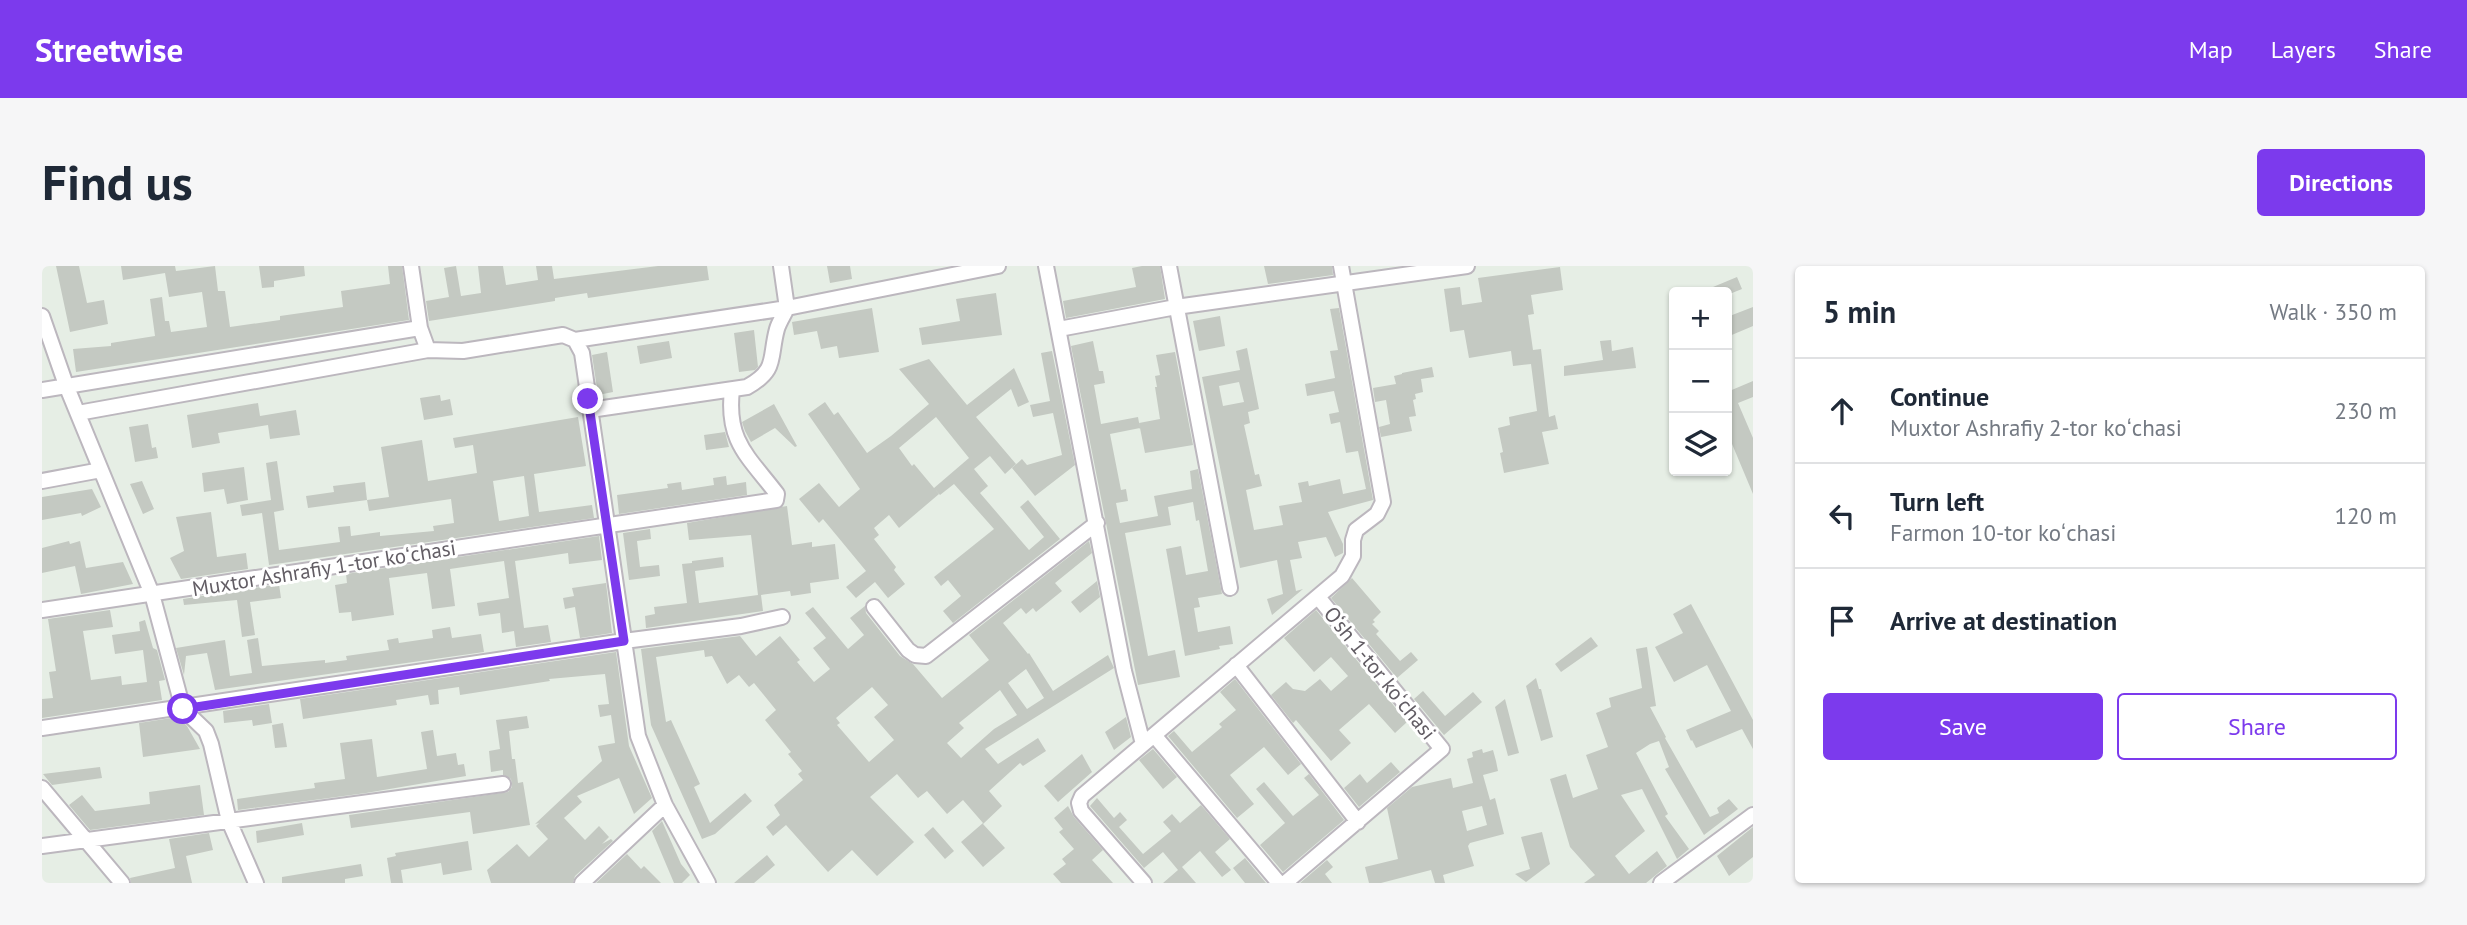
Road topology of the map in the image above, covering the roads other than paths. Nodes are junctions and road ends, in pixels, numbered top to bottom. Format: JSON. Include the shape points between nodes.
{"nodes":[{"id":1,"x":411,"y":266,"type":"edge"},
{"id":2,"x":781,"y":266,"type":"edge"},
{"id":3,"x":998,"y":266,"type":"edge"},
{"id":4,"x":1046,"y":266,"type":"edge"},
{"id":5,"x":1169,"y":266,"type":"edge"},
{"id":6,"x":1341,"y":266,"type":"edge"},
{"id":7,"x":1467,"y":266,"type":"edge"},
{"id":8,"x":1344,"y":282,"type":"junction"},
{"id":9,"x":1176,"y":307,"type":"junction"},
{"id":10,"x":787,"y":308,"type":"junction"},
{"id":11,"x":42,"y":316,"type":"edge"},
{"id":12,"x":420,"y":328,"type":"junction"},
{"id":13,"x":1059,"y":328,"type":"junction"},
{"id":14,"x":575,"y":340,"type":"junction"},
{"id":15,"x":428,"y":350,"type":"junction"},
{"id":16,"x":66,"y":385,"type":"junction"},
{"id":17,"x":42,"y":390,"type":"edge"},
{"id":18,"x":732,"y":390,"type":"junction"},
{"id":19,"x":590,"y":410,"type":"junction"},
{"id":20,"x":78,"y":413,"type":"junction"},
{"id":21,"x":101,"y":470,"type":"junction"},
{"id":22,"x":42,"y":481,"type":"edge"},
{"id":23,"x":1097,"y":523,"type":"junction"},
{"id":24,"x":607,"y":525,"type":"junction"},
{"id":25,"x":1230,"y":588,"type":"dead end"},
{"id":26,"x":152,"y":594,"type":"junction"},
{"id":27,"x":1318,"y":597,"type":"junction"},
{"id":28,"x":874,"y":607,"type":"dead end"},
{"id":29,"x":42,"y":610,"type":"edge"},
{"id":30,"x":782,"y":617,"type":"dead end"},
{"id":31,"x":624,"y":641,"type":"junction"},
{"id":32,"x":1236,"y":665,"type":"junction"},
{"id":33,"x":183,"y":709,"type":"junction"},
{"id":34,"x":42,"y":728,"type":"edge"},
{"id":35,"x":1148,"y":739,"type":"junction"},
{"id":36,"x":503,"y":784,"type":"dead end"},
{"id":37,"x":42,"y":788,"type":"edge"},
{"id":38,"x":665,"y":805,"type":"junction"},
{"id":39,"x":1753,"y":815,"type":"edge"},
{"id":40,"x":229,"y":821,"type":"junction"},
{"id":41,"x":1358,"y":822,"type":"junction"},
{"id":42,"x":86,"y":839,"type":"junction"},
{"id":43,"x":42,"y":846,"type":"edge"},
{"id":44,"x":122,"y":883,"type":"edge"},
{"id":45,"x":256,"y":883,"type":"edge"},
{"id":46,"x":582,"y":883,"type":"edge"},
{"id":47,"x":708,"y":883,"type":"edge"},
{"id":48,"x":1144,"y":883,"type":"edge"},
{"id":49,"x":1282,"y":883,"type":"edge"},
{"id":50,"x":1661,"y":883,"type":"edge"}],
"edges":[{"from":1,"to":12,"type":"street"},
{"from":2,"to":10,"type":"street"},
{"from":3,"to":10,"type":"street"},
{"from":4,"to":13,"type":"street"},
{"from":5,"to":9,"type":"street"},
{"from":6,"to":8,"type":"street"},
{"from":7,"to":8,"type":"street"},
{"from":8,"to":9,"type":"street"},
{"from":8,"to":27,"type":"street","via":[[1383,502],[1377,514],[1356,530],[1349,567]]},
{"from":9,"to":13,"type":"street"},
{"from":9,"to":25,"type":"street"},
{"from":10,"to":14,"type":"street"},
{"from":10,"to":18,"type":"street","via":[[777,328],[767,373],[747,387]]},
{"from":11,"to":16,"type":"street"},
{"from":12,"to":15,"type":"street"},
{"from":12,"to":16,"type":"street"},
{"from":13,"to":23,"type":"street"},
{"from":14,"to":15,"type":"street","via":[[563,335],[463,351]]},
{"from":14,"to":19,"type":"street","via":[[582,353]]},
{"from":15,"to":20,"type":"street"},
{"from":16,"to":17,"type":"street"},
{"from":16,"to":20,"type":"street"},
{"from":18,"to":19,"type":"street"},
{"from":18,"to":24,"type":"street","name":"Muxtor Ashrafiy 1-tor koʻchasi","via":[[733,433],[777,499]]},
{"from":19,"to":24,"type":"street"},
{"from":20,"to":21,"type":"street"},
{"from":21,"to":22,"type":"street"},
{"from":21,"to":26,"type":"street"},
{"from":23,"to":28,"type":"street","via":[[926,656],[908,650]]},
{"from":23,"to":35,"type":"street","via":[[1124,671]]},
{"from":24,"to":26,"type":"street","name":"Muxtor Ashrafiy 1-tor koʻchasi"},
{"from":24,"to":31,"type":"street"},
{"from":26,"to":29,"type":"street","name":"Muxtor Ashrafiy 1-tor koʻchasi"},
{"from":26,"to":33,"type":"street"},
{"from":27,"to":32,"type":"street"},
{"from":27,"to":41,"type":"street","name":"O‘sh 1-tor koʻchasi","via":[[1442,749]]},
{"from":30,"to":31,"type":"street"},
{"from":31,"to":33,"type":"street"},
{"from":31,"to":38,"type":"street","via":[[638,736]]},
{"from":32,"to":35,"type":"street"},
{"from":32,"to":41,"type":"street"},
{"from":33,"to":34,"type":"street"},
{"from":33,"to":40,"type":"street","via":[[206,731]]},
{"from":35,"to":48,"type":"street","via":[[1079,803],[1085,816]]},
{"from":35,"to":49,"type":"street"},
{"from":36,"to":40,"type":"street"},
{"from":37,"to":42,"type":"street"},
{"from":38,"to":46,"type":"street"},
{"from":38,"to":47,"type":"street"},
{"from":39,"to":50,"type":"street"},
{"from":40,"to":42,"type":"street"},
{"from":40,"to":45,"type":"street"},
{"from":41,"to":49,"type":"street"},
{"from":42,"to":43,"type":"street"},
{"from":42,"to":44,"type":"street"}]}
